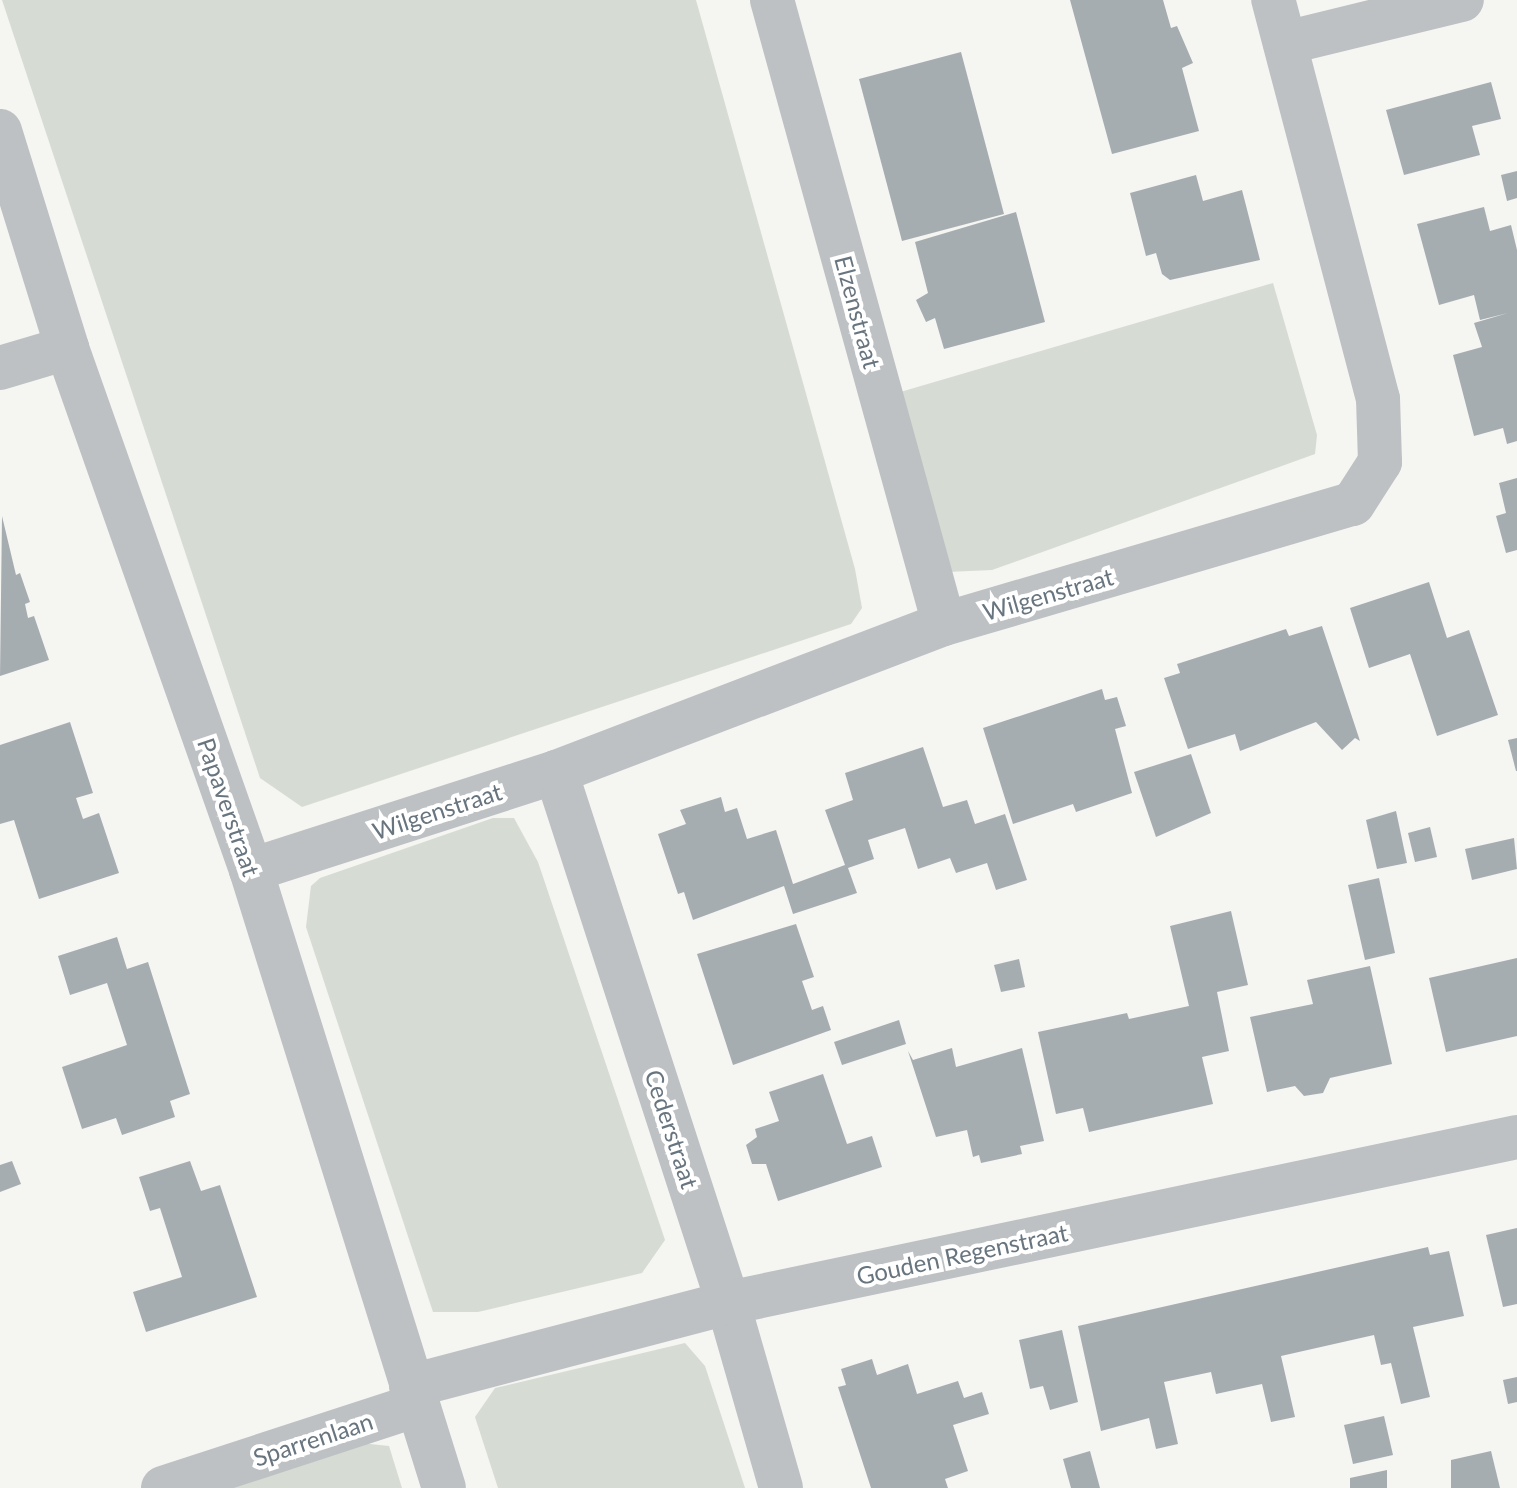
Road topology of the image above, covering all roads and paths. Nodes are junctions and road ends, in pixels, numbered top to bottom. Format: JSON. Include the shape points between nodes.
{"nodes":[{"id":1,"x":772,"y":0,"type":"edge"},
{"id":2,"x":1273,"y":0,"type":"edge"},
{"id":3,"x":1462,"y":0,"type":"edge"},
{"id":4,"x":1285,"y":43,"type":"junction"},
{"id":5,"x":0,"y":131,"type":"edge"},
{"id":6,"x":67,"y":348,"type":"junction"},
{"id":7,"x":0,"y":368,"type":"edge"},
{"id":8,"x":944,"y":624,"type":"junction"},
{"id":9,"x":556,"y":772,"type":"junction"},
{"id":10,"x":251,"y":870,"type":"junction"},
{"id":11,"x":1517,"y":1137,"type":"edge"},
{"id":12,"x":728,"y":1303,"type":"junction"},
{"id":13,"x":414,"y":1395,"type":"junction"},
{"id":14,"x":163,"y":1488,"type":"edge"},
{"id":15,"x":444,"y":1488,"type":"edge"},
{"id":16,"x":781,"y":1488,"type":"edge"}],
"edges":[{"from":1,"to":8,"type":"street","name":"Elzenstraat"},
{"from":2,"to":4,"type":"street","name":"Wilgenstraat"},
{"from":3,"to":4,"type":"street"},
{"from":4,"to":8,"type":"street","name":"Wilgenstraat","via":[[1378,399],[1380,462],[1353,504]]},
{"from":5,"to":6,"type":"street","name":"Papaverstraat"},
{"from":6,"to":7,"type":"street"},
{"from":6,"to":10,"type":"street","name":"Papaverstraat"},
{"from":8,"to":9,"type":"street","name":"Wilgenstraat"},
{"from":9,"to":10,"type":"street","name":"Wilgenstraat"},
{"from":9,"to":12,"type":"street","name":"Cederstraat"},
{"from":10,"to":13,"type":"street","name":"Papaverstraat"},
{"from":11,"to":12,"type":"street","name":"Gouden Regenstraat"},
{"from":12,"to":13,"type":"street","name":"Gouden Regenstraat"},
{"from":12,"to":16,"type":"street","name":"Cederstraat"},
{"from":13,"to":14,"type":"street","name":"Sparrenlaan"},
{"from":13,"to":15,"type":"street","name":"Papaverstraat"}]}
